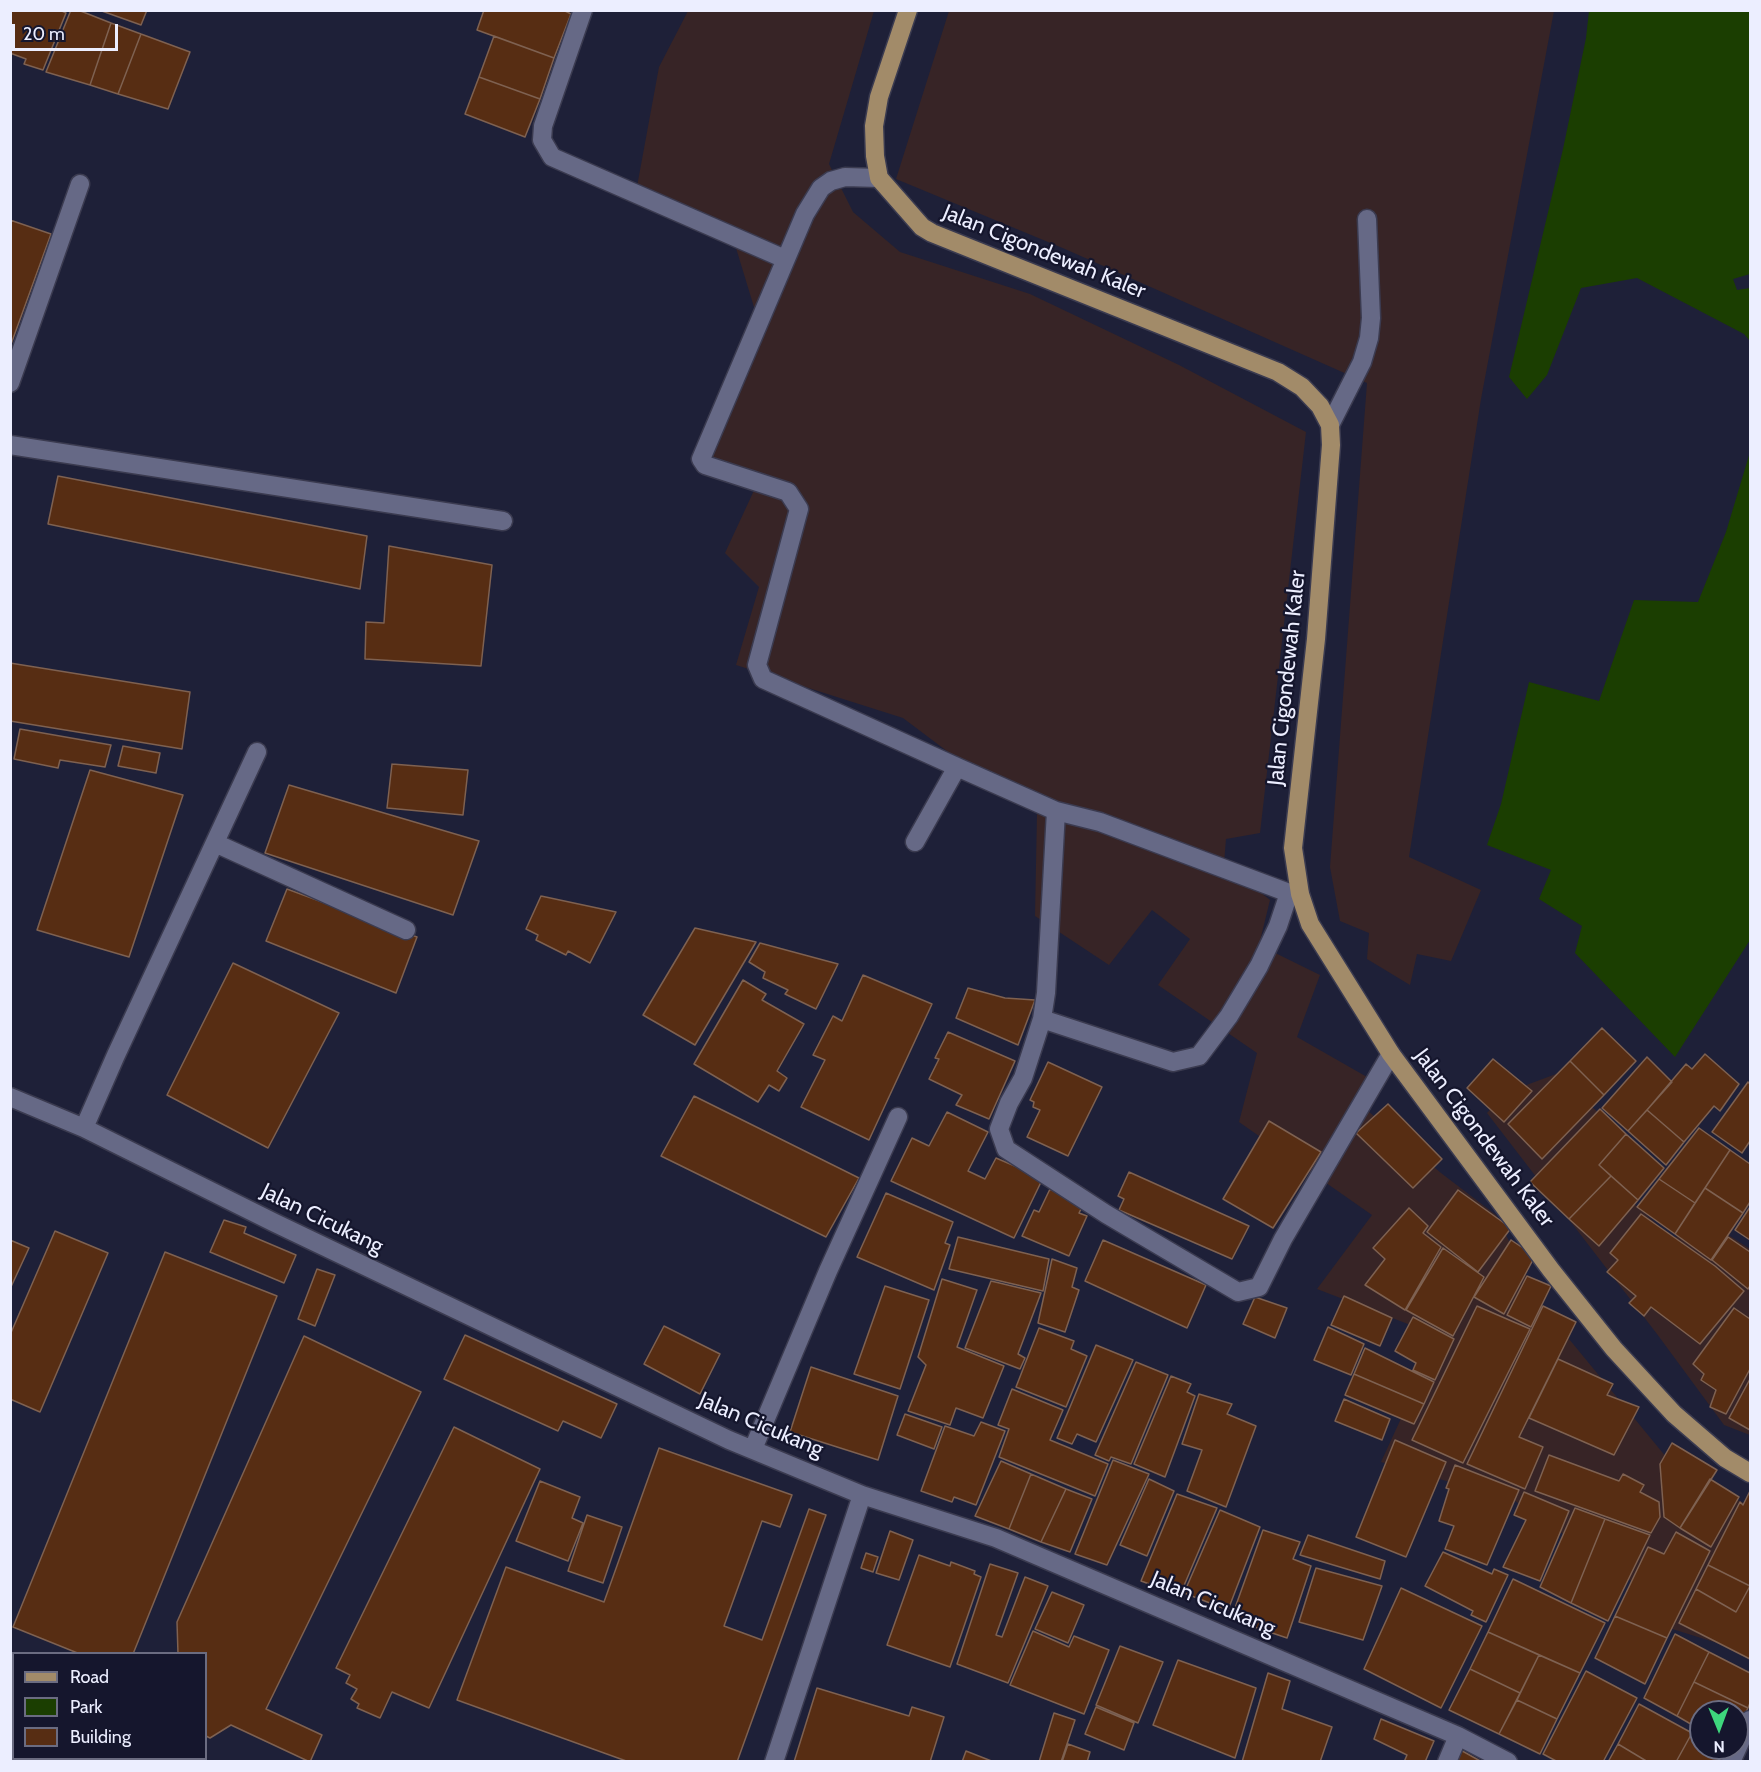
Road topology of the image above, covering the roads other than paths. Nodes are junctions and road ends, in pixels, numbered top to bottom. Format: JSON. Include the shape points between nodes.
{"nodes":[{"id":1,"x":583,"y":10,"type":"edge"},
{"id":2,"x":908,"y":10,"type":"edge"},
{"id":3,"x":879,"y":178,"type":"junction"},
{"id":4,"x":80,"y":184,"type":"dead end"},
{"id":5,"x":1367,"y":219,"type":"dead end"},
{"id":6,"x":785,"y":259,"type":"junction"},
{"id":7,"x":10,"y":383,"type":"edge"},
{"id":8,"x":1330,"y":425,"type":"junction"},
{"id":9,"x":10,"y":445,"type":"edge"},
{"id":10,"x":503,"y":521,"type":"dead end"},
{"id":11,"x":257,"y":752,"type":"dead end"},
{"id":12,"x":957,"y":767,"type":"junction"},
{"id":13,"x":1056,"y":811,"type":"junction"},
{"id":14,"x":915,"y":842,"type":"dead end"},
{"id":15,"x":215,"y":843,"type":"junction"},
{"id":16,"x":1295,"y":893,"type":"junction"},
{"id":17,"x":406,"y":930,"type":"dead end"},
{"id":18,"x":1042,"y":1019,"type":"junction"},
{"id":19,"x":1391,"y":1054,"type":"junction"},
{"id":20,"x":10,"y":1097,"type":"edge"},
{"id":21,"x":898,"y":1117,"type":"dead end"},
{"id":22,"x":84,"y":1128,"type":"junction"},
{"id":23,"x":753,"y":1449,"type":"junction"},
{"id":24,"x":1750,"y":1473,"type":"edge"},
{"id":25,"x":862,"y":1495,"type":"junction"},
{"id":26,"x":1750,"y":1720,"type":"edge"},
{"id":27,"x":1458,"y":1736,"type":"junction"},
{"id":28,"x":774,"y":1761,"type":"edge"},
{"id":29,"x":1447,"y":1761,"type":"edge"},
{"id":30,"x":1508,"y":1761,"type":"edge"},
{"id":31,"x":1731,"y":1761,"type":"edge"}],
"edges":[{"from":1,"to":6,"type":"street","via":[[543,126],[542,140],[552,157]]},
{"from":2,"to":3,"type":"main road","via":[[879,97],[874,126]]},
{"from":3,"to":6,"type":"street","via":[[845,177],[821,188]]},
{"from":3,"to":8,"type":"main road","name":"Jalan Cigondewah Kaler","via":[[913,218],[932,233],[1278,372],[1311,395]]},
{"from":4,"to":7,"type":"street"},
{"from":5,"to":8,"type":"street","via":[[1370,338]]},
{"from":6,"to":12,"type":"street","via":[[701,459],[705,465],[788,492],[799,509],[757,666],[763,679]]},
{"from":8,"to":16,"type":"main road","name":"Jalan Cigondewah Kaler","via":[[1316,639],[1293,848]]},
{"from":9,"to":10,"type":"street"},
{"from":11,"to":15,"type":"street"},
{"from":12,"to":13,"type":"street"},
{"from":12,"to":14,"type":"street"},
{"from":13,"to":16,"type":"street","via":[[1100,822]]},
{"from":13,"to":18,"type":"street"},
{"from":15,"to":17,"type":"street"},
{"from":15,"to":22,"type":"street"},
{"from":16,"to":18,"type":"street","via":[[1259,966],[1199,1056],[1173,1062]]},
{"from":16,"to":19,"type":"main road","name":"Jalan Cigondewah Kaler"},
{"from":18,"to":19,"type":"street","via":[[1023,1077],[999,1129],[1006,1149],[1238,1292],[1259,1287]]},
{"from":19,"to":24,"type":"main road","name":"Jalan Cigondewah Kaler","via":[[1614,1349],[1674,1414],[1725,1458]]},
{"from":20,"to":22,"type":"street","name":"Jalan Cicukang"},
{"from":21,"to":23,"type":"street"},
{"from":22,"to":23,"type":"street","name":"Jalan Cicukang","via":[[571,1366]]},
{"from":23,"to":25,"type":"street","name":"Jalan Cicukang"},
{"from":25,"to":27,"type":"street","name":"Jalan Cicukang","via":[[996,1538]]},
{"from":25,"to":28,"type":"street"},
{"from":26,"to":31,"type":"street"},
{"from":27,"to":29,"type":"street"},
{"from":27,"to":30,"type":"street","name":"Jalan Cicukang"}]}
